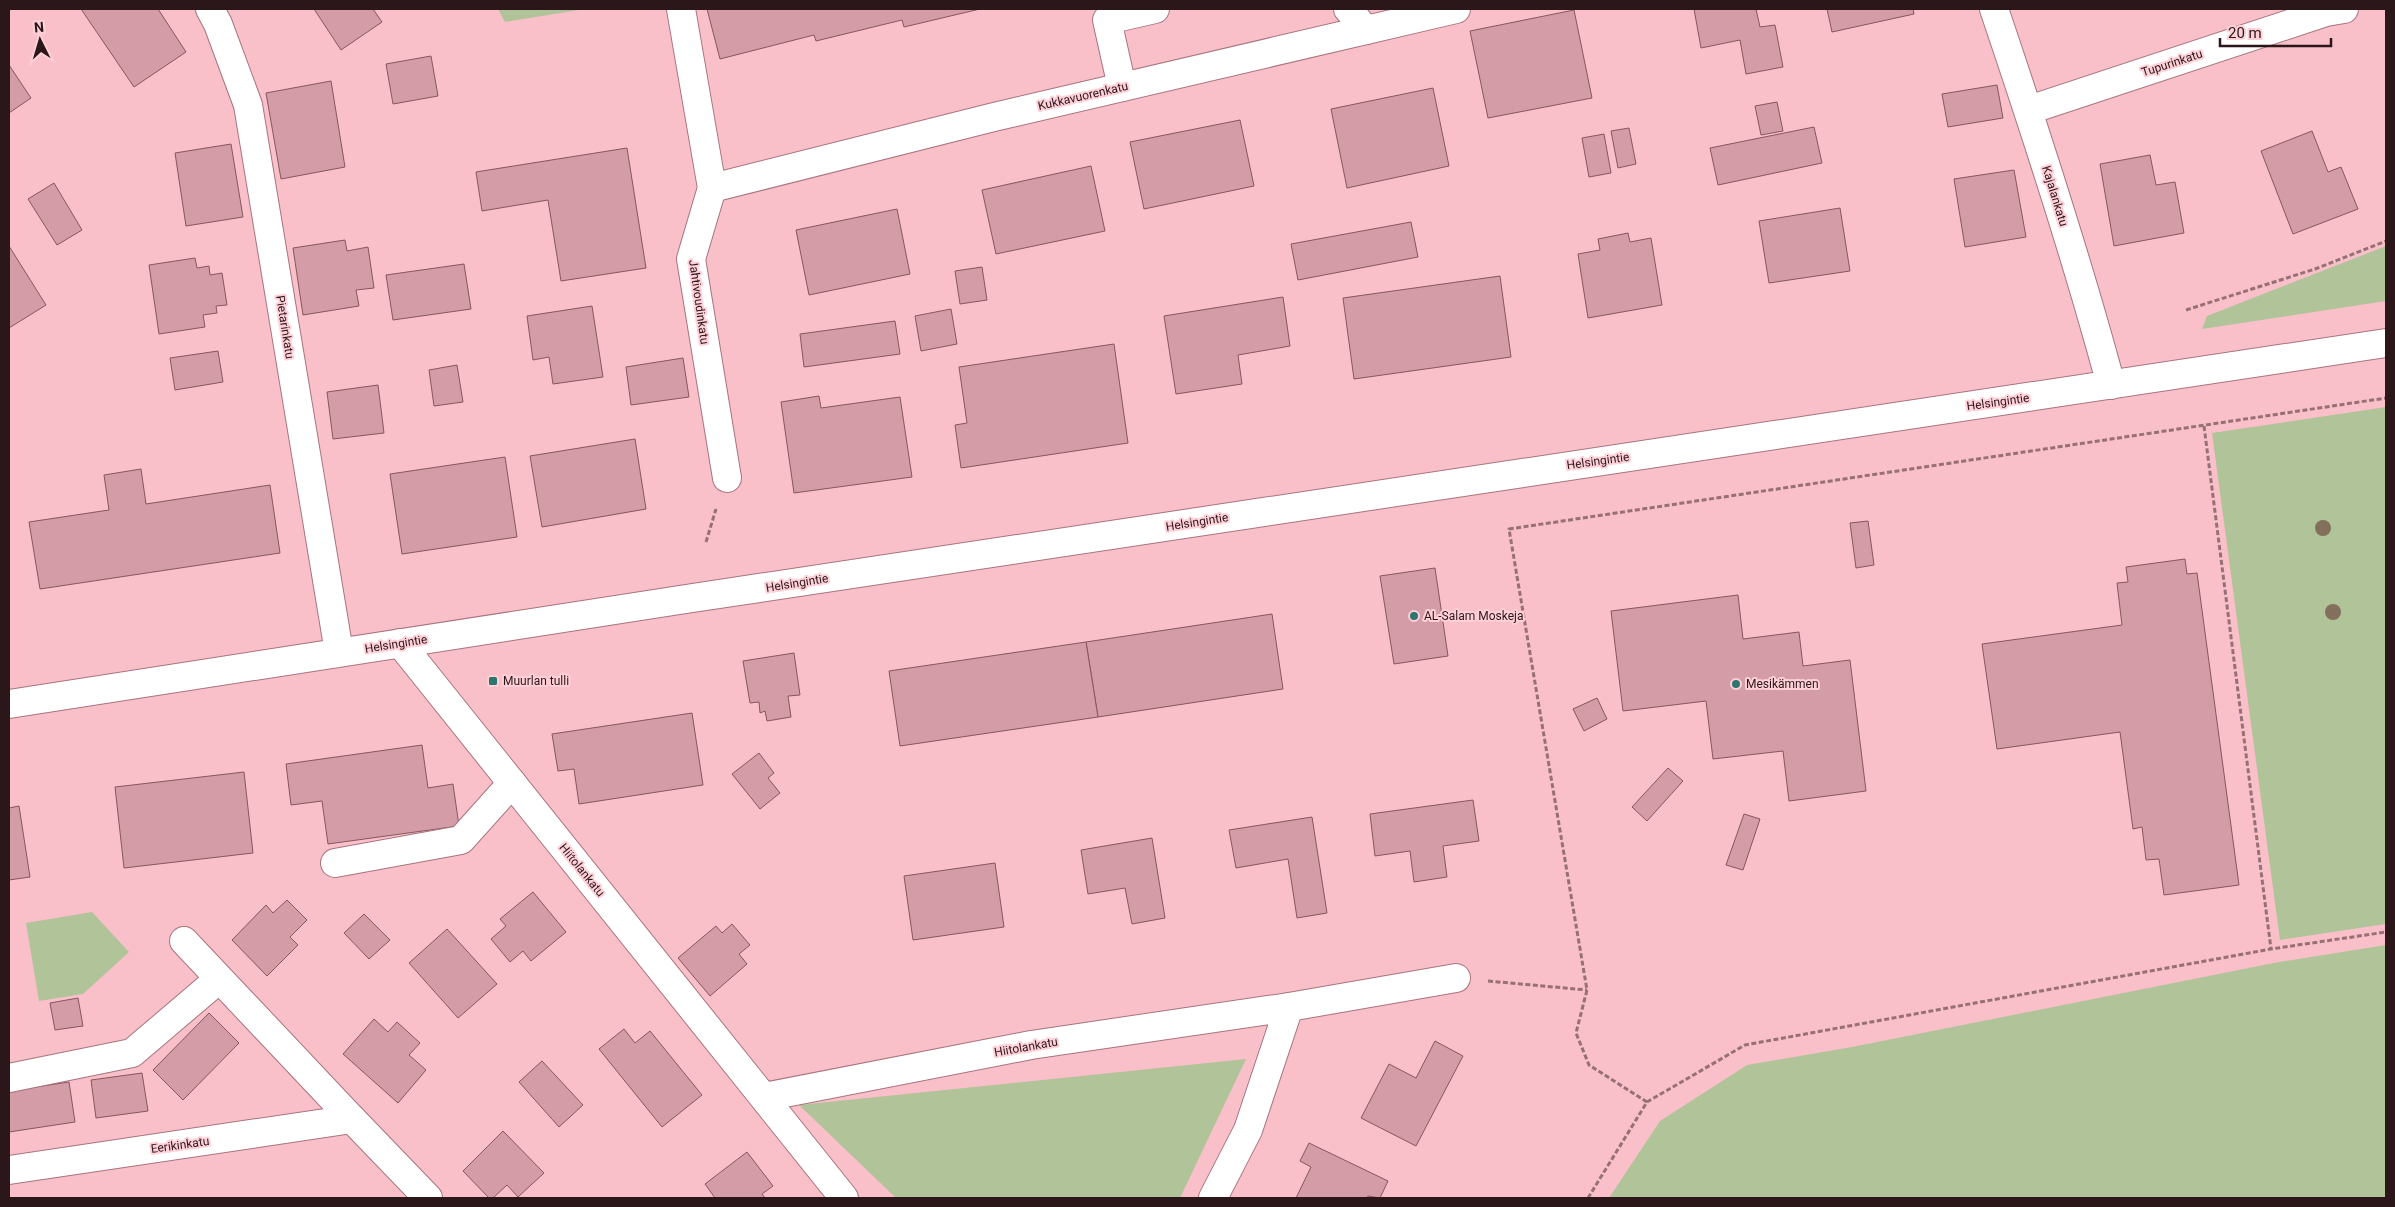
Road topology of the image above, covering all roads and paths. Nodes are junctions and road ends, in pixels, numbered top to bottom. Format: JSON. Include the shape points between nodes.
{"nodes":[{"id":1,"x":210,"y":9,"type":"edge"},
{"id":2,"x":681,"y":9,"type":"edge"},
{"id":3,"x":1155,"y":9,"type":"edge"},
{"id":4,"x":1348,"y":9,"type":"edge"},
{"id":5,"x":1456,"y":9,"type":"edge"},
{"id":6,"x":1994,"y":9,"type":"edge"},
{"id":7,"x":2344,"y":9,"type":"edge"},
{"id":8,"x":1366,"y":30,"type":"junction"},
{"id":9,"x":1122,"y":87,"type":"junction"},
{"id":10,"x":2029,"y":110,"type":"junction"},
{"id":11,"x":712,"y":188,"type":"junction"},
{"id":12,"x":2386,"y":241,"type":"edge"},
{"id":13,"x":2186,"y":310,"type":"dead end"},
{"id":14,"x":2386,"y":343,"type":"edge"},
{"id":15,"x":2111,"y":385,"type":"junction"},
{"id":16,"x":2386,"y":398,"type":"edge"},
{"id":17,"x":2204,"y":426,"type":"junction"},
{"id":18,"x":727,"y":478,"type":"dead end"},
{"id":19,"x":400,"y":643,"type":"junction"},
{"id":20,"x":339,"y":652,"type":"junction"},
{"id":21,"x":9,"y":704,"type":"edge"},
{"id":22,"x":512,"y":784,"type":"junction"},
{"id":23,"x":335,"y":863,"type":"dead end"},
{"id":24,"x":2386,"y":932,"type":"edge"},
{"id":25,"x":184,"y":941,"type":"dead end"},
{"id":26,"x":2270,"y":949,"type":"junction"},
{"id":27,"x":1456,"y":978,"type":"joint"},
{"id":28,"x":219,"y":979,"type":"junction"},
{"id":29,"x":1587,"y":990,"type":"junction"},
{"id":30,"x":1289,"y":1007,"type":"junction"},
{"id":31,"x":9,"y":1078,"type":"edge"},
{"id":32,"x":764,"y":1097,"type":"junction"},
{"id":33,"x":1647,"y":1102,"type":"junction"},
{"id":34,"x":352,"y":1119,"type":"junction"},
{"id":35,"x":9,"y":1170,"type":"edge"},
{"id":36,"x":428,"y":1198,"type":"edge"},
{"id":37,"x":844,"y":1198,"type":"edge"},
{"id":38,"x":1213,"y":1198,"type":"edge"},
{"id":39,"x":1588,"y":1198,"type":"edge"}],
"edges":[{"from":1,"to":20,"type":"street","name":"Pietarinkatu","via":[[248,106]]},
{"from":2,"to":11,"type":"street","name":"Jahtivoudinkatu"},
{"from":3,"to":9,"type":"street","via":[[1107,20]]},
{"from":4,"to":8,"type":"street"},
{"from":5,"to":8,"type":"street","name":"Kukkavuorenkatu"},
{"from":6,"to":10,"type":"street","name":"Kajalankatu"},
{"from":7,"to":10,"type":"street","name":"Tupurinkatu","via":[[2326,12]]},
{"from":8,"to":9,"type":"street","name":"Kukkavuorenkatu"},
{"from":9,"to":11,"type":"street","name":"Kukkavuorenkatu"},
{"from":10,"to":15,"type":"street","name":"Kajalankatu"},
{"from":11,"to":18,"type":"street","name":"Jahtivoudinkatu","via":[[691,259]]},
{"from":12,"to":13,"type":"path","via":[[2315,269]]},
{"from":14,"to":15,"type":"street","name":"Helsingintie"},
{"from":15,"to":19,"type":"street","name":"Helsingintie"},
{"from":16,"to":17,"type":"path"},
{"from":17,"to":26,"type":"path"},
{"from":17,"to":29,"type":"path","via":[[1509,529]]},
{"from":19,"to":20,"type":"street","name":"Helsingintie"},
{"from":19,"to":22,"type":"street","name":"Hiitolankatu"},
{"from":20,"to":21,"type":"street","name":"Helsingintie"},
{"from":22,"to":23,"type":"street","via":[[461,840]]},
{"from":22,"to":32,"type":"street","name":"Hiitolankatu"},
{"from":24,"to":26,"type":"path"},
{"from":25,"to":28,"type":"street"},
{"from":26,"to":33,"type":"path","via":[[1745,1045]]},
{"from":27,"to":29,"type":"path"},
{"from":27,"to":30,"type":"street","name":"Hiitolankatu"},
{"from":28,"to":31,"type":"street","via":[[132,1053]]},
{"from":28,"to":34,"type":"street"},
{"from":29,"to":33,"type":"path","via":[[1576,1033],[1589,1065]]},
{"from":30,"to":32,"type":"street","name":"Hiitolankatu","via":[[1031,1045]]},
{"from":30,"to":38,"type":"street","via":[[1248,1130]]},
{"from":32,"to":37,"type":"street","name":"Hiitolankatu"},
{"from":33,"to":39,"type":"path"},
{"from":34,"to":35,"type":"street","name":"Eerikinkatu"},
{"from":34,"to":36,"type":"street"}]}
